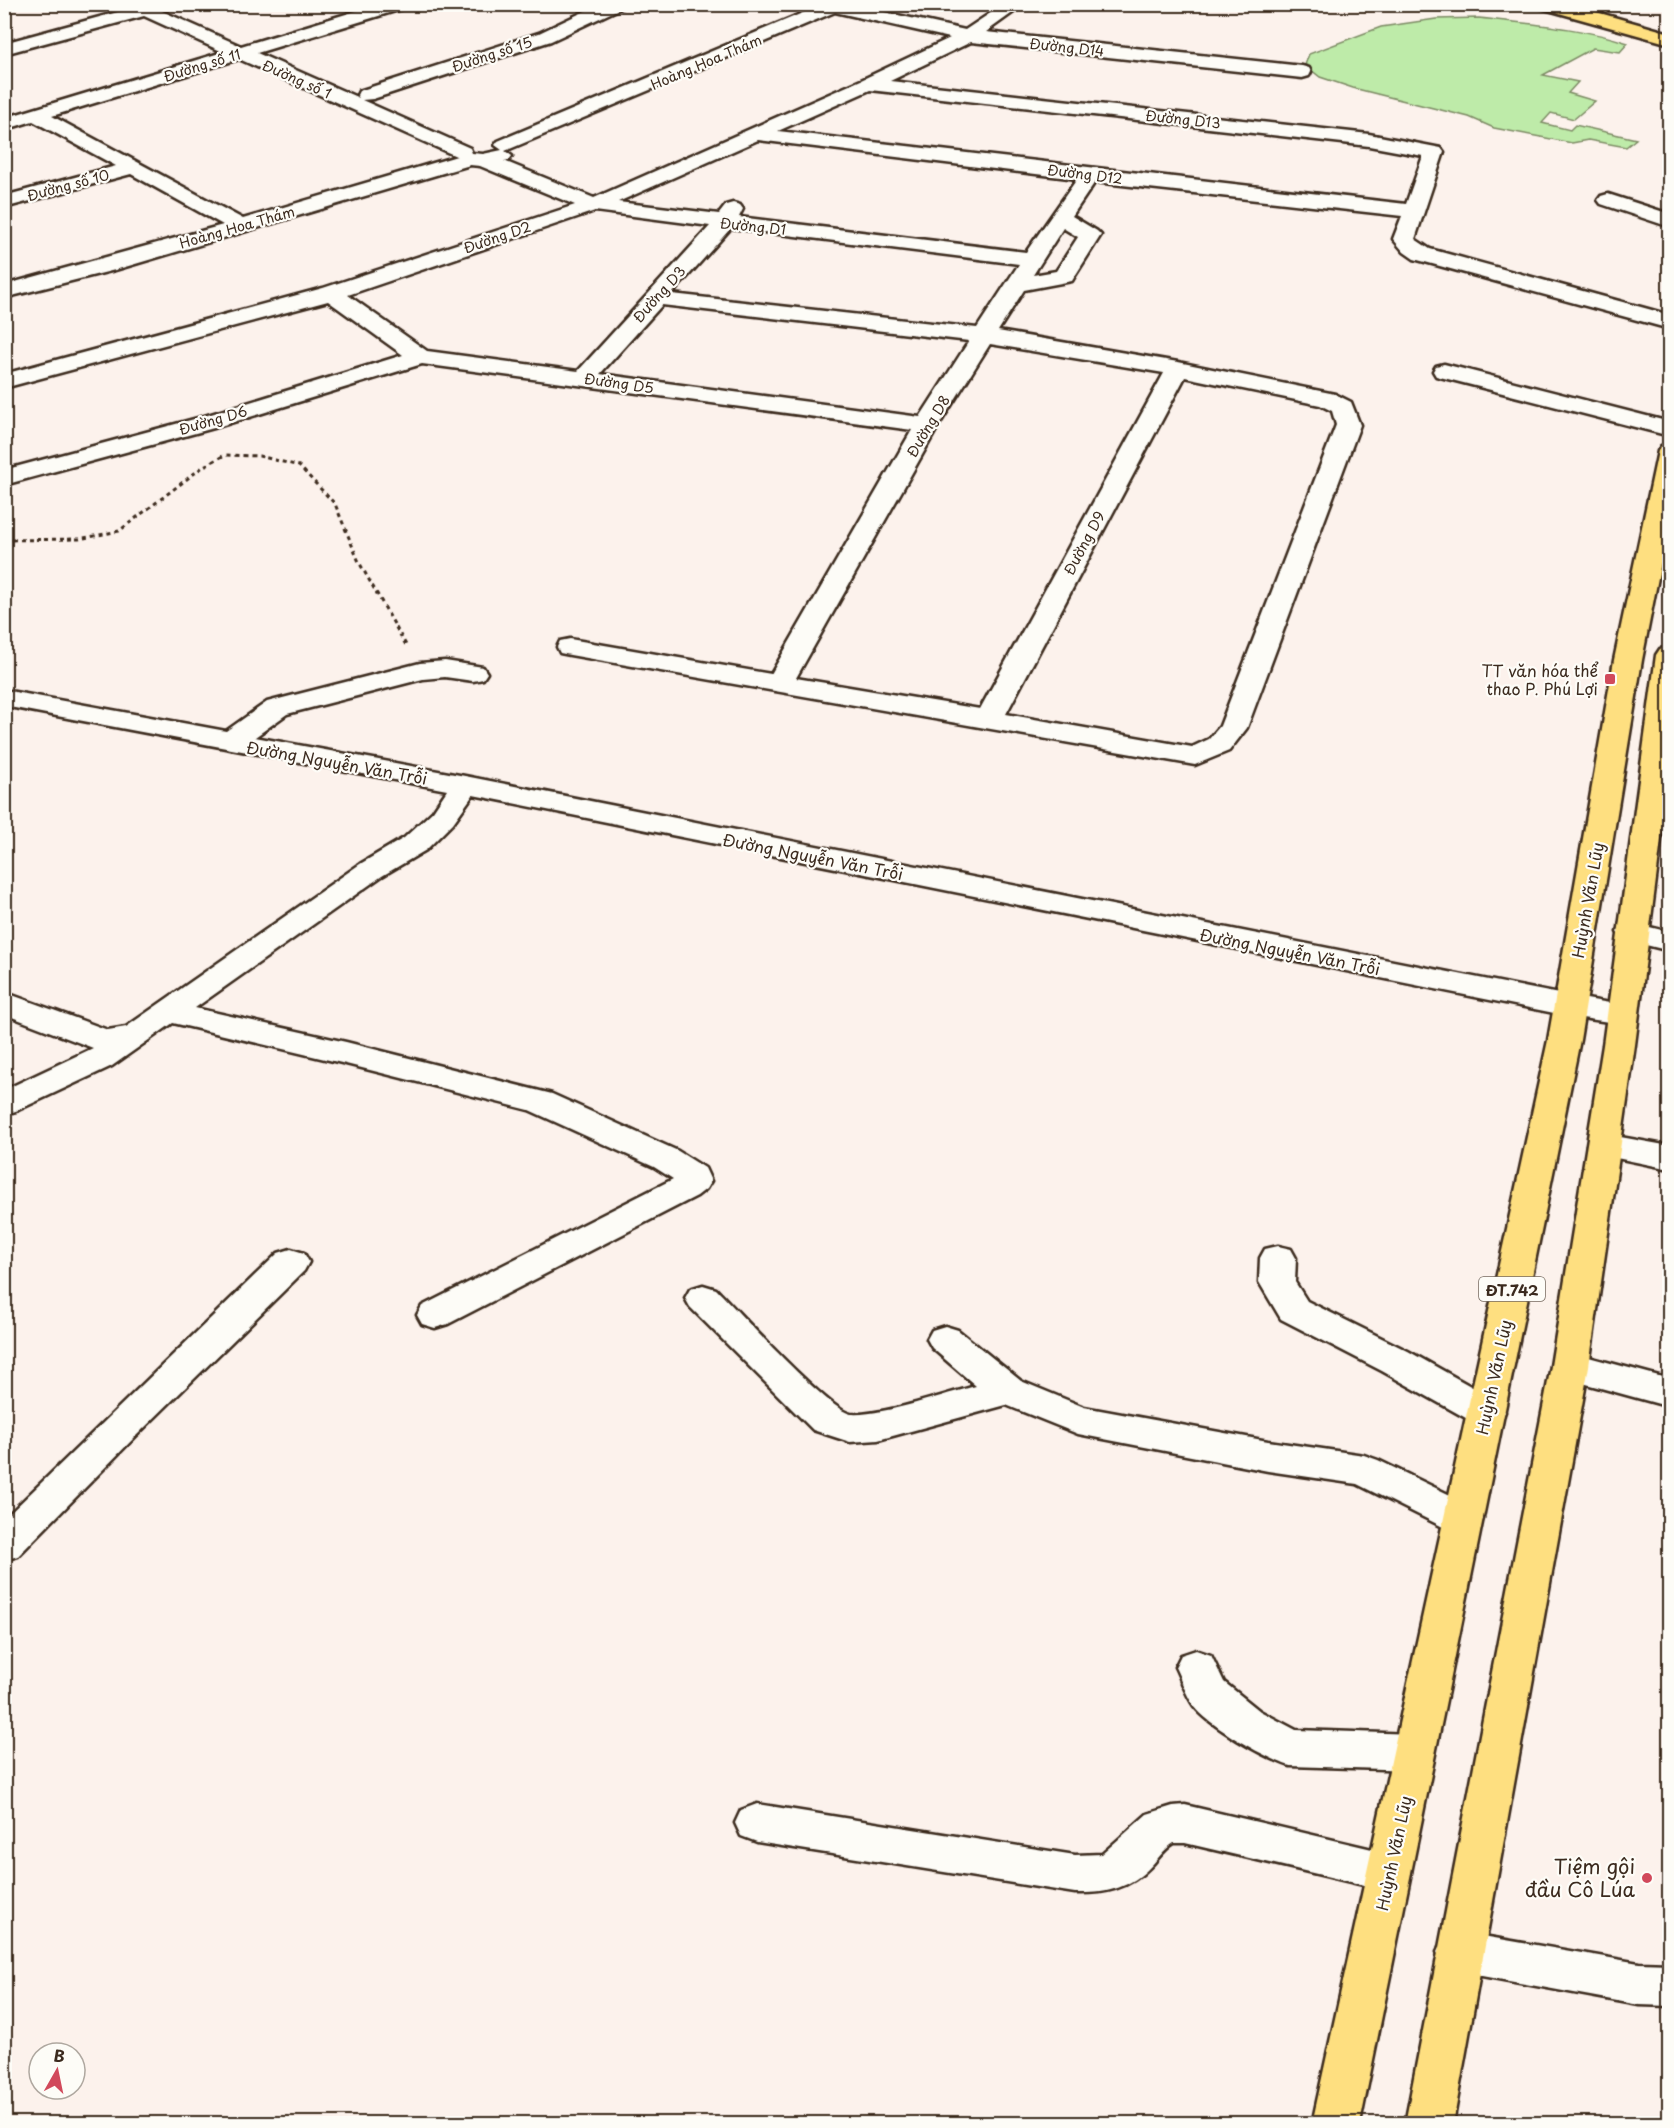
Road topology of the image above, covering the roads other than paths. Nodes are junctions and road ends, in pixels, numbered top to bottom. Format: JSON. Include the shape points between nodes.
{"nodes":[{"id":1,"x":399,"y":4,"type":"edge"},
{"id":2,"x":615,"y":4,"type":"edge"},
{"id":3,"x":1017,"y":4,"type":"edge"},
{"id":4,"x":1547,"y":4,"type":"edge"},
{"id":5,"x":1608,"y":4,"type":"edge"},
{"id":6,"x":165,"y":5,"type":"edge"},
{"id":7,"x":838,"y":6,"type":"edge"},
{"id":8,"x":138,"y":8,"type":"edge"},
{"id":9,"x":1670,"y":22,"type":"edge"},
{"id":10,"x":968,"y":36,"type":"junction"},
{"id":11,"x":1670,"y":39,"type":"edge"},
{"id":12,"x":258,"y":48,"type":"junction"},
{"id":13,"x":4,"y":49,"type":"edge"},
{"id":14,"x":240,"y":54,"type":"junction"},
{"id":15,"x":1302,"y":72,"type":"dead end"},
{"id":16,"x":868,"y":84,"type":"junction"},
{"id":17,"x":366,"y":95,"type":"junction"},
{"id":18,"x":36,"y":115,"type":"junction"},
{"id":19,"x":4,"y":124,"type":"edge"},
{"id":20,"x":757,"y":134,"type":"junction"},
{"id":21,"x":505,"y":149,"type":"junction"},
{"id":22,"x":472,"y":153,"type":"junction"},
{"id":23,"x":132,"y":168,"type":"junction"},
{"id":24,"x":1090,"y":175,"type":"junction"},
{"id":25,"x":622,"y":194,"type":"junction"},
{"id":26,"x":1608,"y":200,"type":"dead end"},
{"id":27,"x":4,"y":202,"type":"edge"},
{"id":28,"x":594,"y":205,"type":"junction"},
{"id":29,"x":1412,"y":211,"type":"junction"},
{"id":30,"x":728,"y":216,"type":"junction"},
{"id":31,"x":1061,"y":218,"type":"junction"},
{"id":32,"x":1670,"y":221,"type":"edge"},
{"id":33,"x":241,"y":226,"type":"junction"},
{"id":34,"x":1037,"y":251,"type":"junction"},
{"id":35,"x":1016,"y":285,"type":"junction"},
{"id":36,"x":4,"y":292,"type":"edge"},
{"id":37,"x":331,"y":293,"type":"junction"},
{"id":38,"x":654,"y":298,"type":"junction"},
{"id":39,"x":1670,"y":322,"type":"edge"},
{"id":40,"x":985,"y":336,"type":"junction"},
{"id":41,"x":421,"y":357,"type":"junction"},
{"id":42,"x":1178,"y":369,"type":"junction"},
{"id":43,"x":1444,"y":371,"type":"dead end"},
{"id":44,"x":584,"y":378,"type":"junction"},
{"id":45,"x":4,"y":381,"type":"edge"},
{"id":46,"x":927,"y":425,"type":"junction"},
{"id":47,"x":1670,"y":429,"type":"edge"},
{"id":48,"x":1670,"y":451,"type":"edge"},
{"id":49,"x":4,"y":478,"type":"edge"},
{"id":50,"x":570,"y":647,"type":"dead end"},
{"id":51,"x":1670,"y":655,"type":"edge"},
{"id":52,"x":473,"y":673,"type":"dead end"},
{"id":53,"x":778,"y":685,"type":"junction"},
{"id":54,"x":4,"y":698,"type":"edge"},
{"id":55,"x":990,"y":717,"type":"junction"},
{"id":56,"x":230,"y":742,"type":"junction"},
{"id":57,"x":465,"y":785,"type":"junction"},
{"id":58,"x":1633,"y":932,"type":"junction"},
{"id":59,"x":1670,"y":942,"type":"edge"},
{"id":60,"x":4,"y":1002,"type":"edge"},
{"id":61,"x":1569,"y":1006,"type":"junction"},
{"id":62,"x":168,"y":1012,"type":"junction"},
{"id":63,"x":1622,"y":1014,"type":"junction"},
{"id":64,"x":137,"y":1036,"type":"junction"},
{"id":65,"x":4,"y":1103,"type":"edge"},
{"id":66,"x":1604,"y":1144,"type":"junction"},
{"id":67,"x":1670,"y":1158,"type":"edge"},
{"id":68,"x":1278,"y":1258,"type":"dead end"},
{"id":69,"x":291,"y":1262,"type":"dead end"},
{"id":70,"x":703,"y":1298,"type":"dead end"},
{"id":71,"x":435,"y":1315,"type":"dead end"},
{"id":72,"x":945,"y":1339,"type":"dead end"},
{"id":73,"x":1570,"y":1366,"type":"junction"},
{"id":74,"x":1008,"y":1391,"type":"junction"},
{"id":75,"x":1670,"y":1393,"type":"edge"},
{"id":76,"x":1486,"y":1412,"type":"junction"},
{"id":77,"x":1463,"y":1519,"type":"junction"},
{"id":78,"x":4,"y":1545,"type":"edge"},
{"id":79,"x":1196,"y":1667,"type":"dead end"},
{"id":80,"x":1414,"y":1752,"type":"junction"},
{"id":81,"x":757,"y":1824,"type":"dead end"},
{"id":82,"x":1389,"y":1872,"type":"junction"},
{"id":83,"x":1461,"y":1952,"type":"junction"},
{"id":84,"x":1670,"y":1985,"type":"edge"},
{"id":85,"x":1336,"y":2124,"type":"edge"},
{"id":86,"x":1428,"y":2124,"type":"edge"}],
"edges":[{"from":1,"to":12,"type":"street","name":"Đường số 11"},
{"from":2,"to":17,"type":"street","name":"Đường số 15","via":[[545,37]]},
{"from":3,"to":10,"type":"street","name":"Đường D2"},
{"from":4,"to":11,"type":"main road"},
{"from":5,"to":9,"type":"main road"},
{"from":6,"to":8,"type":"street"},
{"from":6,"to":12,"type":"street","name":"Đường số 1"},
{"from":7,"to":10,"type":"street","name":"Đường D14"},
{"from":7,"to":21,"type":"street","name":"Hoàng Hoa Thám"},
{"from":8,"to":13,"type":"street"},
{"from":8,"to":14,"type":"street","name":"Đường số 1"},
{"from":10,"to":15,"type":"street","name":"Đường D14"},
{"from":10,"to":16,"type":"street","name":"Đường D2"},
{"from":12,"to":14,"type":"street","name":"Đường số 11"},
{"from":12,"to":17,"type":"street","name":"Đường số 1"},
{"from":14,"to":18,"type":"street","name":"Đường số 11"},
{"from":14,"to":22,"type":"street","name":"Đường số 1"},
{"from":16,"to":20,"type":"street","name":"Đường D2"},
{"from":16,"to":29,"type":"street","name":"Đường D13","via":[[1369,140],[1434,152]]},
{"from":17,"to":22,"type":"street","name":"Đường số 1"},
{"from":18,"to":19,"type":"street","name":"Đường số 11"},
{"from":18,"to":23,"type":"street"},
{"from":20,"to":24,"type":"street","name":"Đường D12"},
{"from":20,"to":25,"type":"street","name":"Đường D2"},
{"from":21,"to":22,"type":"street","name":"Hoàng Hoa Thám","via":[[494,159]]},
{"from":21,"to":25,"type":"street","name":"Đường D1","via":[[557,176]]},
{"from":22,"to":28,"type":"street","name":"Đường D1"},
{"from":22,"to":33,"type":"street","name":"Hoàng Hoa Thám"},
{"from":23,"to":27,"type":"street","name":"Đường số 10"},
{"from":23,"to":33,"type":"street"},
{"from":24,"to":29,"type":"street","name":"Đường D12"},
{"from":24,"to":31,"type":"street","name":"Đường D8"},
{"from":25,"to":28,"type":"street","name":"Đường D2"},
{"from":25,"to":30,"type":"street","name":"Đường D1"},
{"from":26,"to":32,"type":"street"},
{"from":28,"to":30,"type":"street","name":"Đường D1"},
{"from":28,"to":37,"type":"street","name":"Đường D2"},
{"from":29,"to":39,"type":"street","via":[[1404,239],[1422,254]]},
{"from":30,"to":34,"type":"street","name":"Đường D1"},
{"from":30,"to":38,"type":"street","name":"Đường D3"},
{"from":31,"to":34,"type":"street","name":"Đường D8"},
{"from":31,"to":35,"type":"street","via":[[1090,235],[1064,276]]},
{"from":33,"to":36,"type":"street","name":"Hoàng Hoa Thám"},
{"from":34,"to":35,"type":"street","name":"Đường D8"},
{"from":35,"to":40,"type":"street","name":"Đường D8"},
{"from":37,"to":41,"type":"street","name":"Đường D5"},
{"from":37,"to":45,"type":"street","name":"Đường D2"},
{"from":38,"to":40,"type":"street"},
{"from":38,"to":44,"type":"street","name":"Đường D3"},
{"from":40,"to":42,"type":"street"},
{"from":40,"to":46,"type":"street","name":"Đường D8"},
{"from":41,"to":44,"type":"street","name":"Đường D5"},
{"from":41,"to":49,"type":"street","name":"Đường D6","via":[[206,423]]},
{"from":42,"to":55,"type":"street","name":"Đường D9"},
{"from":42,"to":55,"type":"street","via":[[1327,399],[1343,408],[1348,425],[1233,728],[1219,745],[1195,756]]},
{"from":43,"to":47,"type":"street"},
{"from":44,"to":46,"type":"street","name":"Đường D5"},
{"from":46,"to":53,"type":"street","name":"Đường D8"},
{"from":48,"to":61,"type":"main road","name":"Huỳnh Văn Lũy","number":"ĐT.742","via":[[1628,660]]},
{"from":50,"to":53,"type":"street"},
{"from":51,"to":58,"type":"main road"},
{"from":52,"to":56,"type":"street","via":[[420,671],[277,708]]},
{"from":53,"to":55,"type":"street"},
{"from":54,"to":56,"type":"street","name":"Đường Nguyễn Văn Trỗi"},
{"from":56,"to":57,"type":"street","name":"Đường Nguyễn Văn Trỗi"},
{"from":57,"to":61,"type":"street","name":"Đường Nguyễn Văn Trỗi"},
{"from":57,"to":62,"type":"street","via":[[443,817],[415,844],[371,870]]},
{"from":58,"to":59,"type":"street"},
{"from":58,"to":63,"type":"main road"},
{"from":60,"to":64,"type":"street","via":[[105,1041]]},
{"from":61,"to":63,"type":"street","name":"Đường Nguyễn Văn Trỗi"},
{"from":61,"to":76,"type":"main road","name":"Huỳnh Văn Lũy","number":"ĐT.742"},
{"from":62,"to":64,"type":"street"},
{"from":62,"to":71,"type":"street","via":[[540,1102],[666,1159],[693,1176],[694,1181],[685,1188]]},
{"from":63,"to":66,"type":"main road"},
{"from":64,"to":65,"type":"street"},
{"from":66,"to":67,"type":"street"},
{"from":66,"to":73,"type":"main road"},
{"from":68,"to":76,"type":"street","via":[[1277,1282],[1294,1310]]},
{"from":69,"to":78,"type":"street"},
{"from":70,"to":74,"type":"street","via":[[798,1394],[826,1420],[836,1424],[850,1428],[878,1426]]},
{"from":72,"to":74,"type":"street"},
{"from":73,"to":75,"type":"street"},
{"from":73,"to":83,"type":"main road"},
{"from":74,"to":77,"type":"street","via":[[1078,1420],[1364,1470]]},
{"from":76,"to":77,"type":"main road","name":"Huỳnh Văn Lũy","number":"ĐT.742"},
{"from":77,"to":80,"type":"main road","name":"Huỳnh Văn Lũy","number":"ĐT.742"},
{"from":79,"to":80,"type":"street","via":[[1209,1694],[1245,1723],[1290,1748]]},
{"from":80,"to":82,"type":"main road","name":"Huỳnh Văn Lũy","number":"ĐT.742"},
{"from":81,"to":82,"type":"street","via":[[1075,1874],[1099,1874],[1116,1869],[1156,1830],[1171,1823],[1185,1824]]},
{"from":82,"to":85,"type":"main road","name":"Huỳnh Văn Lũy","number":"ĐT.742"},
{"from":83,"to":84,"type":"street","via":[[1639,1984]]},
{"from":83,"to":86,"type":"main road"}]}
